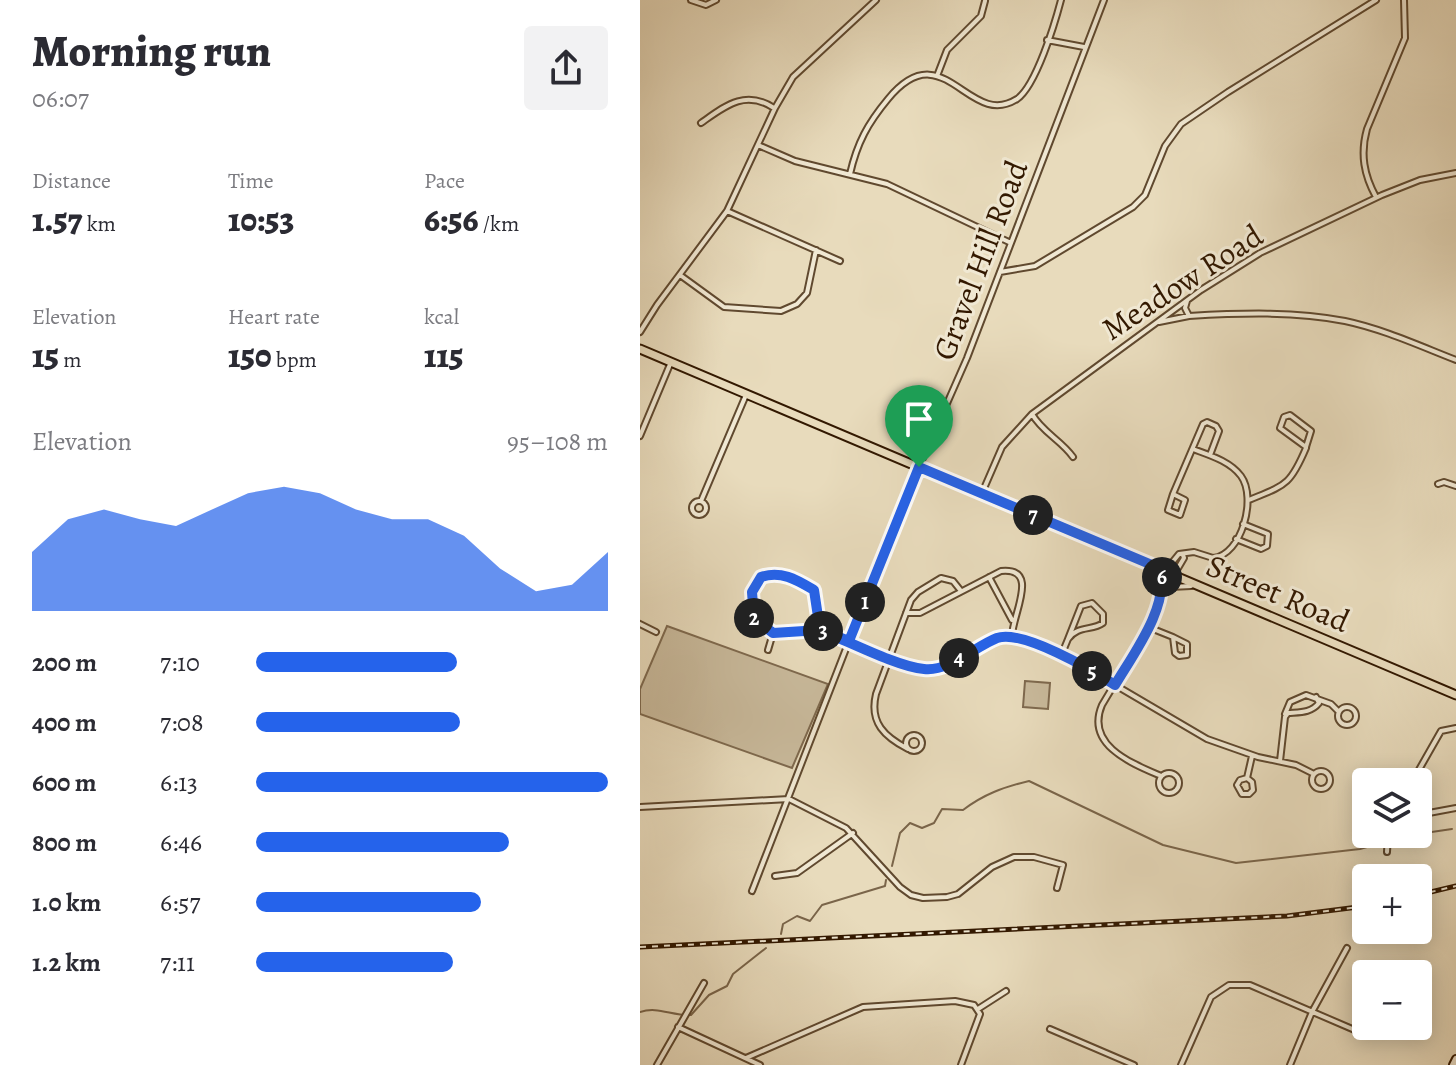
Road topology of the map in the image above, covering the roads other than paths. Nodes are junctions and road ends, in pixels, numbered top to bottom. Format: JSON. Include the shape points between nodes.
{"nodes":[{"id":1,"x":691,"y":0,"type":"edge"},
{"id":2,"x":716,"y":0,"type":"edge"},
{"id":3,"x":876,"y":0,"type":"edge"},
{"id":4,"x":1061,"y":0,"type":"edge"},
{"id":5,"x":1104,"y":0,"type":"edge"},
{"id":6,"x":1376,"y":0,"type":"edge"},
{"id":7,"x":1404,"y":0,"type":"edge"},
{"id":8,"x":985,"y":1,"type":"edge"},
{"id":9,"x":1047,"y":40,"type":"junction"},
{"id":10,"x":1085,"y":48,"type":"junction"},
{"id":11,"x":937,"y":76,"type":"junction"},
{"id":12,"x":775,"y":108,"type":"junction"},
{"id":13,"x":701,"y":123,"type":"dead end"},
{"id":14,"x":758,"y":145,"type":"junction"},
{"id":15,"x":1456,"y":173,"type":"edge"},
{"id":16,"x":850,"y":174,"type":"junction"},
{"id":17,"x":1376,"y":197,"type":"junction"},
{"id":18,"x":727,"y":211,"type":"junction"},
{"id":19,"x":1011,"y":243,"type":"junction"},
{"id":20,"x":816,"y":250,"type":"junction"},
{"id":21,"x":840,"y":261,"type":"dead end"},
{"id":22,"x":1000,"y":272,"type":"junction"},
{"id":23,"x":680,"y":275,"type":"junction"},
{"id":24,"x":1187,"y":301,"type":"junction"},
{"id":25,"x":1189,"y":316,"type":"junction"},
{"id":26,"x":1157,"y":322,"type":"junction"},
{"id":27,"x":640,"y":332,"type":"edge"},
{"id":28,"x":640,"y":349,"type":"edge"},
{"id":29,"x":1456,"y":360,"type":"edge"},
{"id":30,"x":671,"y":362,"type":"junction"},
{"id":31,"x":747,"y":393,"type":"junction"},
{"id":32,"x":1032,"y":414,"type":"junction"},
{"id":33,"x":640,"y":436,"type":"edge"},
{"id":34,"x":1306,"y":447,"type":"junction"},
{"id":35,"x":1193,"y":449,"type":"junction"},
{"id":36,"x":1209,"y":456,"type":"junction"},
{"id":37,"x":1073,"y":457,"type":"dead end"},
{"id":38,"x":919,"y":467,"type":"junction"},
{"id":39,"x":1438,"y":484,"type":"dead end"},
{"id":40,"x":1456,"y":486,"type":"edge"},
{"id":41,"x":982,"y":493,"type":"junction"},
{"id":42,"x":1173,"y":494,"type":"junction"},
{"id":43,"x":1249,"y":500,"type":"junction"},
{"id":44,"x":701,"y":501,"type":"dead end"},
{"id":45,"x":1243,"y":524,"type":"junction"},
{"id":46,"x":1236,"y":539,"type":"junction"},
{"id":47,"x":1183,"y":555,"type":"junction"},
{"id":48,"x":1152,"y":565,"type":"junction"},
{"id":49,"x":1170,"y":573,"type":"junction"},
{"id":50,"x":989,"y":577,"type":"junction"},
{"id":51,"x":1201,"y":586,"type":"junction"},
{"id":52,"x":961,"y":591,"type":"junction"},
{"id":53,"x":1161,"y":596,"type":"junction"},
{"id":54,"x":906,"y":613,"type":"junction"},
{"id":55,"x":1012,"y":620,"type":"junction"},
{"id":56,"x":640,"y":624,"type":"edge"},
{"id":57,"x":1148,"y":627,"type":"junction"},
{"id":58,"x":820,"y":630,"type":"junction"},
{"id":59,"x":656,"y":632,"type":"dead end"},
{"id":60,"x":773,"y":633,"type":"junction"},
{"id":61,"x":1012,"y":636,"type":"junction"},
{"id":62,"x":1173,"y":637,"type":"junction"},
{"id":63,"x":1068,"y":639,"type":"junction"},
{"id":64,"x":849,"y":641,"type":"junction"},
{"id":65,"x":768,"y":650,"type":"dead end"},
{"id":66,"x":1061,"y":656,"type":"junction"},
{"id":67,"x":889,"y":658,"type":"junction"},
{"id":68,"x":1115,"y":685,"type":"junction"},
{"id":69,"x":1456,"y":695,"type":"edge"},
{"id":70,"x":1317,"y":699,"type":"junction"},
{"id":71,"x":1339,"y":712,"type":"junction"},
{"id":72,"x":1285,"y":717,"type":"junction"},
{"id":73,"x":1456,"y":728,"type":"edge"},
{"id":74,"x":908,"y":749,"type":"junction"},
{"id":75,"x":1252,"y":756,"type":"junction"},
{"id":76,"x":1280,"y":761,"type":"junction"},
{"id":77,"x":1420,"y":768,"type":"edge"},
{"id":78,"x":1314,"y":774,"type":"junction"},
{"id":79,"x":1161,"y":776,"type":"junction"},
{"id":80,"x":1247,"y":778,"type":"junction"},
{"id":81,"x":789,"y":799,"type":"junction"},
{"id":82,"x":640,"y":807,"type":"edge"},
{"id":83,"x":1456,"y":808,"type":"edge"},
{"id":84,"x":1432,"y":812,"type":"edge"},
{"id":85,"x":853,"y":833,"type":"junction"},
{"id":86,"x":1387,"y":848,"type":"edge"},
{"id":87,"x":1387,"y":852,"type":"dead end"},
{"id":88,"x":775,"y":876,"type":"dead end"},
{"id":89,"x":1057,"y":888,"type":"dead end"},
{"id":90,"x":752,"y":891,"type":"dead end"},
{"id":91,"x":1347,"y":948,"type":"dead end"},
{"id":92,"x":704,"y":983,"type":"dead end"},
{"id":93,"x":1006,"y":991,"type":"dead end"},
{"id":94,"x":978,"y":1009,"type":"junction"},
{"id":95,"x":1312,"y":1012,"type":"junction"},
{"id":96,"x":679,"y":1025,"type":"junction"},
{"id":97,"x":1050,"y":1029,"type":"dead end"},
{"id":98,"x":1352,"y":1029,"type":"edge"},
{"id":99,"x":746,"y":1058,"type":"junction"},
{"id":100,"x":657,"y":1065,"type":"edge"},
{"id":101,"x":760,"y":1065,"type":"edge"},
{"id":102,"x":961,"y":1065,"type":"edge"},
{"id":103,"x":1134,"y":1065,"type":"edge"},
{"id":104,"x":1181,"y":1065,"type":"edge"},
{"id":105,"x":1290,"y":1065,"type":"edge"}],
"edges":[{"from":1,"to":2,"type":"street","via":[[706,5]]},
{"from":3,"to":12,"type":"street","via":[[802,67]]},
{"from":4,"to":9,"type":"street"},
{"from":5,"to":10,"type":"street","name":"Gravel Hill Road"},
{"from":6,"to":22,"type":"street","via":[[1181,124],[1165,146],[1145,195],[1133,207],[1035,266]]},
{"from":7,"to":17,"type":"street","via":[[1405,38],[1364,145],[1365,171]]},
{"from":8,"to":11,"type":"street","via":[[981,16],[947,50]]},
{"from":9,"to":10,"type":"street"},
{"from":9,"to":11,"type":"street","via":[[1028,87],[1011,102],[984,103]]},
{"from":10,"to":19,"type":"street","name":"Gravel Hill Road"},
{"from":11,"to":16,"type":"street","via":[[917,75],[900,85],[865,129]]},
{"from":12,"to":13,"type":"street","via":[[759,100],[736,100]]},
{"from":12,"to":14,"type":"street"},
{"from":14,"to":16,"type":"street","via":[[795,161]]},
{"from":14,"to":18,"type":"street"},
{"from":15,"to":17,"type":"street","name":"Meadow Road"},
{"from":16,"to":19,"type":"street","via":[[900,189]]},
{"from":17,"to":24,"type":"street","name":"Meadow Road","via":[[1260,253]]},
{"from":18,"to":20,"type":"street"},
{"from":18,"to":23,"type":"street"},
{"from":19,"to":22,"type":"street","name":"Gravel Hill Road"},
{"from":20,"to":21,"type":"street"},
{"from":20,"to":23,"type":"street","via":[[807,293],[781,311],[724,307]]},
{"from":22,"to":38,"type":"street","name":"Gravel Hill Road"},
{"from":23,"to":27,"type":"street"},
{"from":24,"to":25,"type":"street"},
{"from":24,"to":26,"type":"street","name":"Meadow Road"},
{"from":25,"to":26,"type":"street"},
{"from":25,"to":29,"type":"street","via":[[1343,321]]},
{"from":26,"to":32,"type":"street","name":"Meadow Road"},
{"from":28,"to":30,"type":"main road","name":"Street Road"},
{"from":30,"to":31,"type":"main road","name":"Street Road"},
{"from":30,"to":33,"type":"street"},
{"from":31,"to":38,"type":"main road","name":"Street Road"},
{"from":31,"to":44,"type":"street"},
{"from":32,"to":37,"type":"street"},
{"from":32,"to":41,"type":"street","name":"Meadow Road","via":[[1002,447]]},
{"from":34,"to":34,"type":"street","via":[[1280,428],[1287,415],[1310,428]]},
{"from":34,"to":43,"type":"street","via":[[1290,480]]},
{"from":35,"to":36,"type":"street"},
{"from":35,"to":36,"type":"street","via":[[1207,422],[1219,431]]},
{"from":35,"to":42,"type":"street"},
{"from":36,"to":43,"type":"street","via":[[1237,471]]},
{"from":38,"to":41,"type":"main road","name":"Street Road"},
{"from":38,"to":64,"type":"street","name":"Gravel Hill Road"},
{"from":39,"to":40,"type":"street"},
{"from":41,"to":48,"type":"main road","name":"Street Road"},
{"from":42,"to":42,"type":"street","via":[[1168,510],[1180,515],[1185,500]]},
{"from":43,"to":45,"type":"street"},
{"from":45,"to":46,"type":"street"},
{"from":45,"to":46,"type":"street","via":[[1268,534],[1267,546],[1261,549]]},
{"from":46,"to":47,"type":"street","via":[[1219,558]]},
{"from":47,"to":49,"type":"street"},
{"from":47,"to":49,"type":"street","via":[[1175,557]]},
{"from":48,"to":49,"type":"main road","name":"Street Road"},
{"from":48,"to":53,"type":"street","via":[[1162,577]]},
{"from":49,"to":51,"type":"main road","name":"Street Road"},
{"from":50,"to":52,"type":"street"},
{"from":50,"to":55,"type":"street"},
{"from":50,"to":55,"type":"street","via":[[1005,570],[1020,578],[1023,593]]},
{"from":51,"to":53,"type":"street","via":[[1175,585]]},
{"from":51,"to":69,"type":"main road","name":"Street Road"},
{"from":52,"to":54,"type":"street","via":[[920,613]]},
{"from":52,"to":54,"type":"street","via":[[949,579],[938,579],[914,596]]},
{"from":53,"to":57,"type":"street"},
{"from":54,"to":67,"type":"street"},
{"from":55,"to":61,"type":"street"},
{"from":56,"to":59,"type":"street"},
{"from":57,"to":62,"type":"street"},
{"from":57,"to":68,"type":"street"},
{"from":58,"to":60,"type":"street"},
{"from":58,"to":60,"type":"street","via":[[814,590],[774,572],[761,577],[752,592],[754,618]]},
{"from":58,"to":64,"type":"street"},
{"from":60,"to":65,"type":"street"},
{"from":61,"to":66,"type":"street"},
{"from":61,"to":67,"type":"street","via":[[934,669]]},
{"from":62,"to":62,"type":"street","via":[[1175,653],[1187,655],[1187,644]]},
{"from":63,"to":63,"type":"street","via":[[1081,606],[1094,604],[1105,616],[1103,623],[1079,629]]},
{"from":63,"to":66,"type":"street"},
{"from":64,"to":67,"type":"street"},
{"from":64,"to":81,"type":"street","name":"Gravel Hill Road"},
{"from":66,"to":68,"type":"street"},
{"from":67,"to":74,"type":"street","via":[[874,700],[875,717],[889,739]]},
{"from":68,"to":75,"type":"street","via":[[1207,739]]},
{"from":68,"to":79,"type":"street","via":[[1098,716],[1101,738],[1110,749]]},
{"from":70,"to":71,"type":"street"},
{"from":70,"to":72,"type":"street","via":[[1311,710]]},
{"from":70,"to":72,"type":"street","via":[[1294,699]]},
{"from":71,"to":71,"type":"street","via":[[1344,725],[1356,719],[1351,708]]},
{"from":72,"to":76,"type":"street"},
{"from":73,"to":77,"type":"street","via":[[1441,731]]},
{"from":74,"to":74,"type":"street","via":[[919,750],[917,735],[908,737]]},
{"from":75,"to":76,"type":"street"},
{"from":75,"to":80,"type":"street"},
{"from":76,"to":78,"type":"street"},
{"from":78,"to":78,"type":"street","via":[[1317,789],[1330,786],[1326,773]]},
{"from":79,"to":79,"type":"street","via":[[1164,790],[1175,791],[1173,774]]},
{"from":80,"to":80,"type":"street","via":[[1237,785],[1242,794],[1253,790]]},
{"from":81,"to":82,"type":"street"},
{"from":81,"to":85,"type":"street"},
{"from":81,"to":90,"type":"street","name":"Gravel Hill Road"},
{"from":83,"to":84,"type":"street"},
{"from":85,"to":88,"type":"street","via":[[797,873]]},
{"from":85,"to":89,"type":"street","via":[[900,887],[918,897],[952,896],[999,862],[1024,856],[1063,865]]},
{"from":86,"to":87,"type":"street"},
{"from":91,"to":95,"type":"street"},
{"from":92,"to":96,"type":"street"},
{"from":93,"to":94,"type":"street"},
{"from":94,"to":99,"type":"street","via":[[955,1001],[863,1007]]},
{"from":94,"to":102,"type":"street","via":[[980,1018]]},
{"from":95,"to":98,"type":"street"},
{"from":95,"to":104,"type":"street","via":[[1250,985],[1224,986],[1208,1003]]},
{"from":95,"to":105,"type":"street"},
{"from":96,"to":99,"type":"street"},
{"from":96,"to":100,"type":"street"},
{"from":97,"to":103,"type":"street"},
{"from":99,"to":101,"type":"street"}]}
